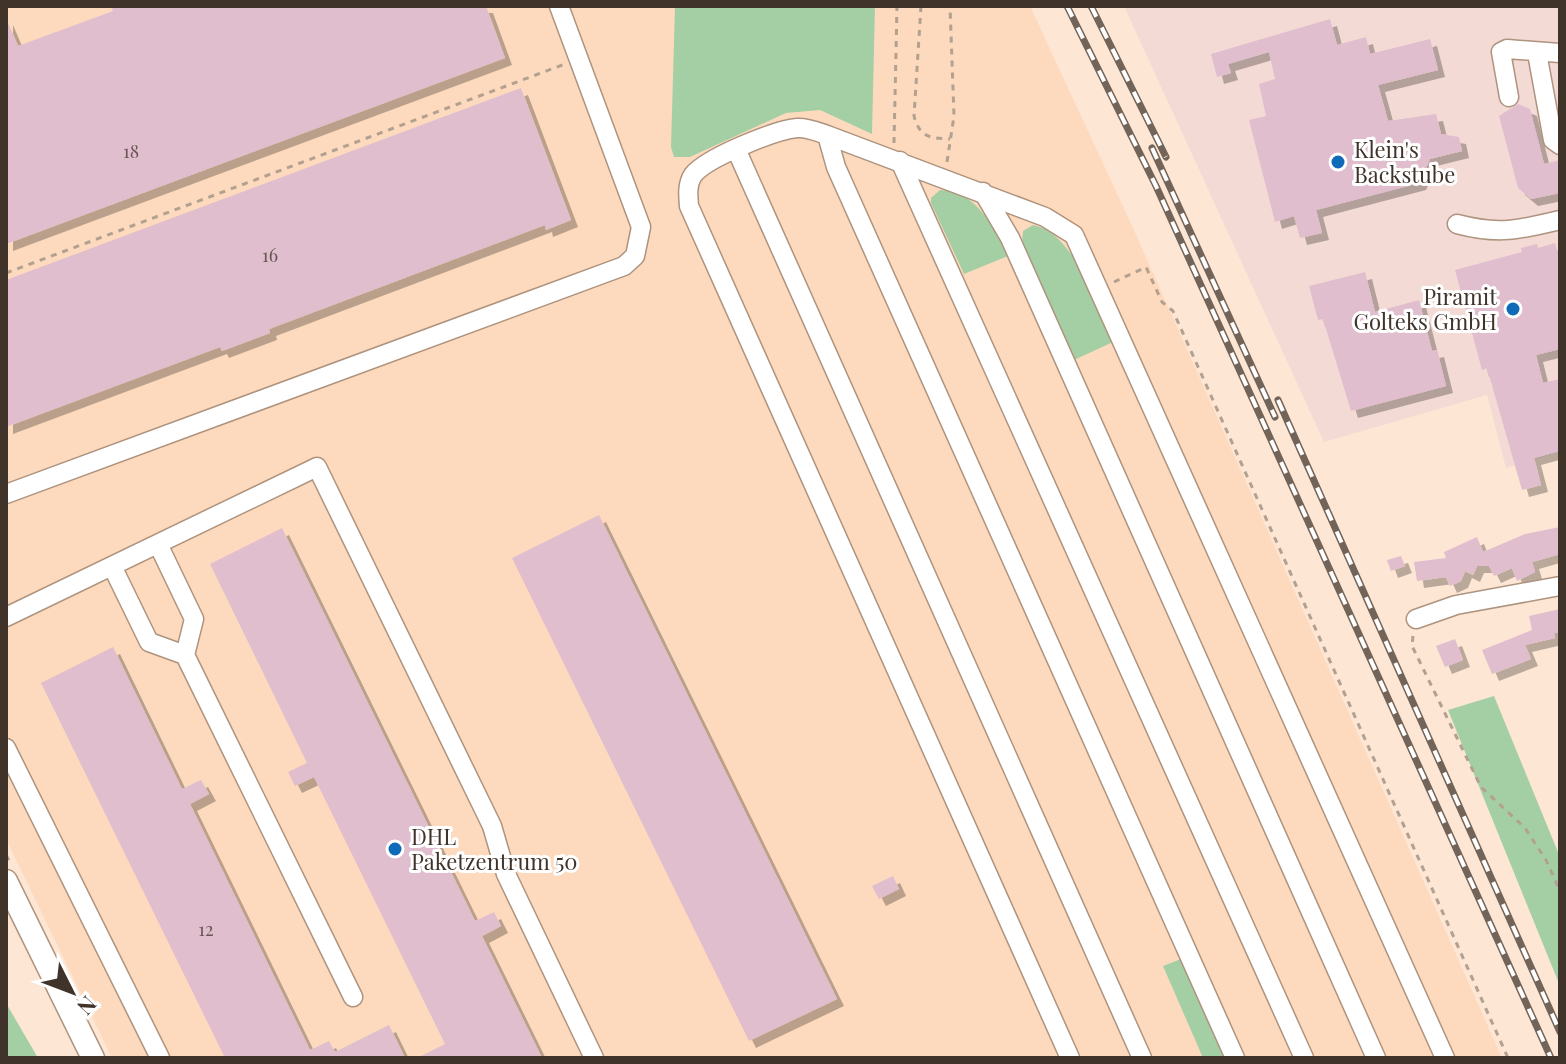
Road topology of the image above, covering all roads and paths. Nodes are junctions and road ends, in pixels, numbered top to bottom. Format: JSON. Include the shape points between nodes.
{"nodes":[{"id":1,"x":559,"y":6,"type":"edge"},
{"id":2,"x":897,"y":6,"type":"edge"},
{"id":3,"x":921,"y":6,"type":"edge"},
{"id":4,"x":950,"y":6,"type":"edge"},
{"id":5,"x":1537,"y":53,"type":"junction"},
{"id":6,"x":1560,"y":53,"type":"edge"},
{"id":7,"x":578,"y":59,"type":"junction"},
{"id":8,"x":1509,"y":97,"type":"dead end"},
{"id":9,"x":827,"y":135,"type":"junction"},
{"id":10,"x":952,"y":139,"type":"junction"},
{"id":11,"x":1560,"y":145,"type":"edge"},
{"id":12,"x":736,"y":149,"type":"junction"},
{"id":13,"x":897,"y":160,"type":"junction"},
{"id":14,"x":942,"y":177,"type":"junction"},
{"id":15,"x":983,"y":192,"type":"junction"},
{"id":16,"x":1560,"y":220,"type":"edge"},
{"id":17,"x":1457,"y":224,"type":"dead end"},
{"id":18,"x":6,"y":273,"type":"edge"},
{"id":19,"x":1100,"y":288,"type":"junction"},
{"id":20,"x":6,"y":494,"type":"edge"},
{"id":21,"x":158,"y":544,"type":"junction"},
{"id":22,"x":112,"y":566,"type":"junction"},
{"id":23,"x":1560,"y":586,"type":"edge"},
{"id":24,"x":6,"y":617,"type":"edge"},
{"id":25,"x":1416,"y":619,"type":"joint"},
{"id":26,"x":185,"y":655,"type":"junction"},
{"id":27,"x":6,"y":748,"type":"edge"},
{"id":28,"x":6,"y":881,"type":"edge"},
{"id":29,"x":1560,"y":891,"type":"edge"},
{"id":30,"x":353,"y":997,"type":"dead end"},
{"id":31,"x":93,"y":1058,"type":"edge"},
{"id":32,"x":160,"y":1058,"type":"edge"},
{"id":33,"x":594,"y":1058,"type":"edge"},
{"id":34,"x":1070,"y":1058,"type":"edge"},
{"id":35,"x":1142,"y":1058,"type":"edge"},
{"id":36,"x":1235,"y":1058,"type":"edge"},
{"id":37,"x":1304,"y":1058,"type":"edge"},
{"id":38,"x":1376,"y":1058,"type":"edge"},
{"id":39,"x":1445,"y":1058,"type":"edge"},
{"id":40,"x":1508,"y":1058,"type":"edge"}],
"edges":[{"from":1,"to":7,"type":"street"},
{"from":2,"to":13,"type":"path"},
{"from":3,"to":10,"type":"path","via":[[914,116],[923,136]]},
{"from":4,"to":10,"type":"path"},
{"from":5,"to":6,"type":"street"},
{"from":5,"to":8,"type":"street","via":[[1501,52]]},
{"from":5,"to":11,"type":"street","via":[[1553,140]]},
{"from":7,"to":18,"type":"path"},
{"from":7,"to":20,"type":"street","via":[[641,227],[635,256],[624,266]]},
{"from":9,"to":12,"type":"street","via":[[796,128]]},
{"from":9,"to":13,"type":"street"},
{"from":9,"to":36,"type":"street","via":[[836,167]]},
{"from":10,"to":14,"type":"path"},
{"from":12,"to":34,"type":"street","via":[[692,176],[689,206]]},
{"from":12,"to":35,"type":"street"},
{"from":13,"to":14,"type":"street"},
{"from":13,"to":37,"type":"street"},
{"from":14,"to":15,"type":"street"},
{"from":15,"to":19,"type":"street","via":[[1068,230]]},
{"from":15,"to":38,"type":"street","via":[[1010,238]]},
{"from":16,"to":17,"type":"street","via":[[1511,232]]},
{"from":19,"to":39,"type":"street"},
{"from":19,"to":40,"type":"path","via":[[1146,267],[1162,302],[1173,311]]},
{"from":21,"to":22,"type":"street"},
{"from":21,"to":26,"type":"street","via":[[194,619]]},
{"from":21,"to":33,"type":"street","via":[[317,467],[492,826],[506,874]]},
{"from":22,"to":24,"type":"street"},
{"from":22,"to":26,"type":"street","via":[[149,642]]},
{"from":23,"to":25,"type":"street","via":[[1456,605]]},
{"from":25,"to":29,"type":"path","via":[[1412,646],[1481,787],[1525,828]]},
{"from":26,"to":30,"type":"street"},
{"from":27,"to":32,"type":"street"},
{"from":28,"to":31,"type":"main road"}]}
